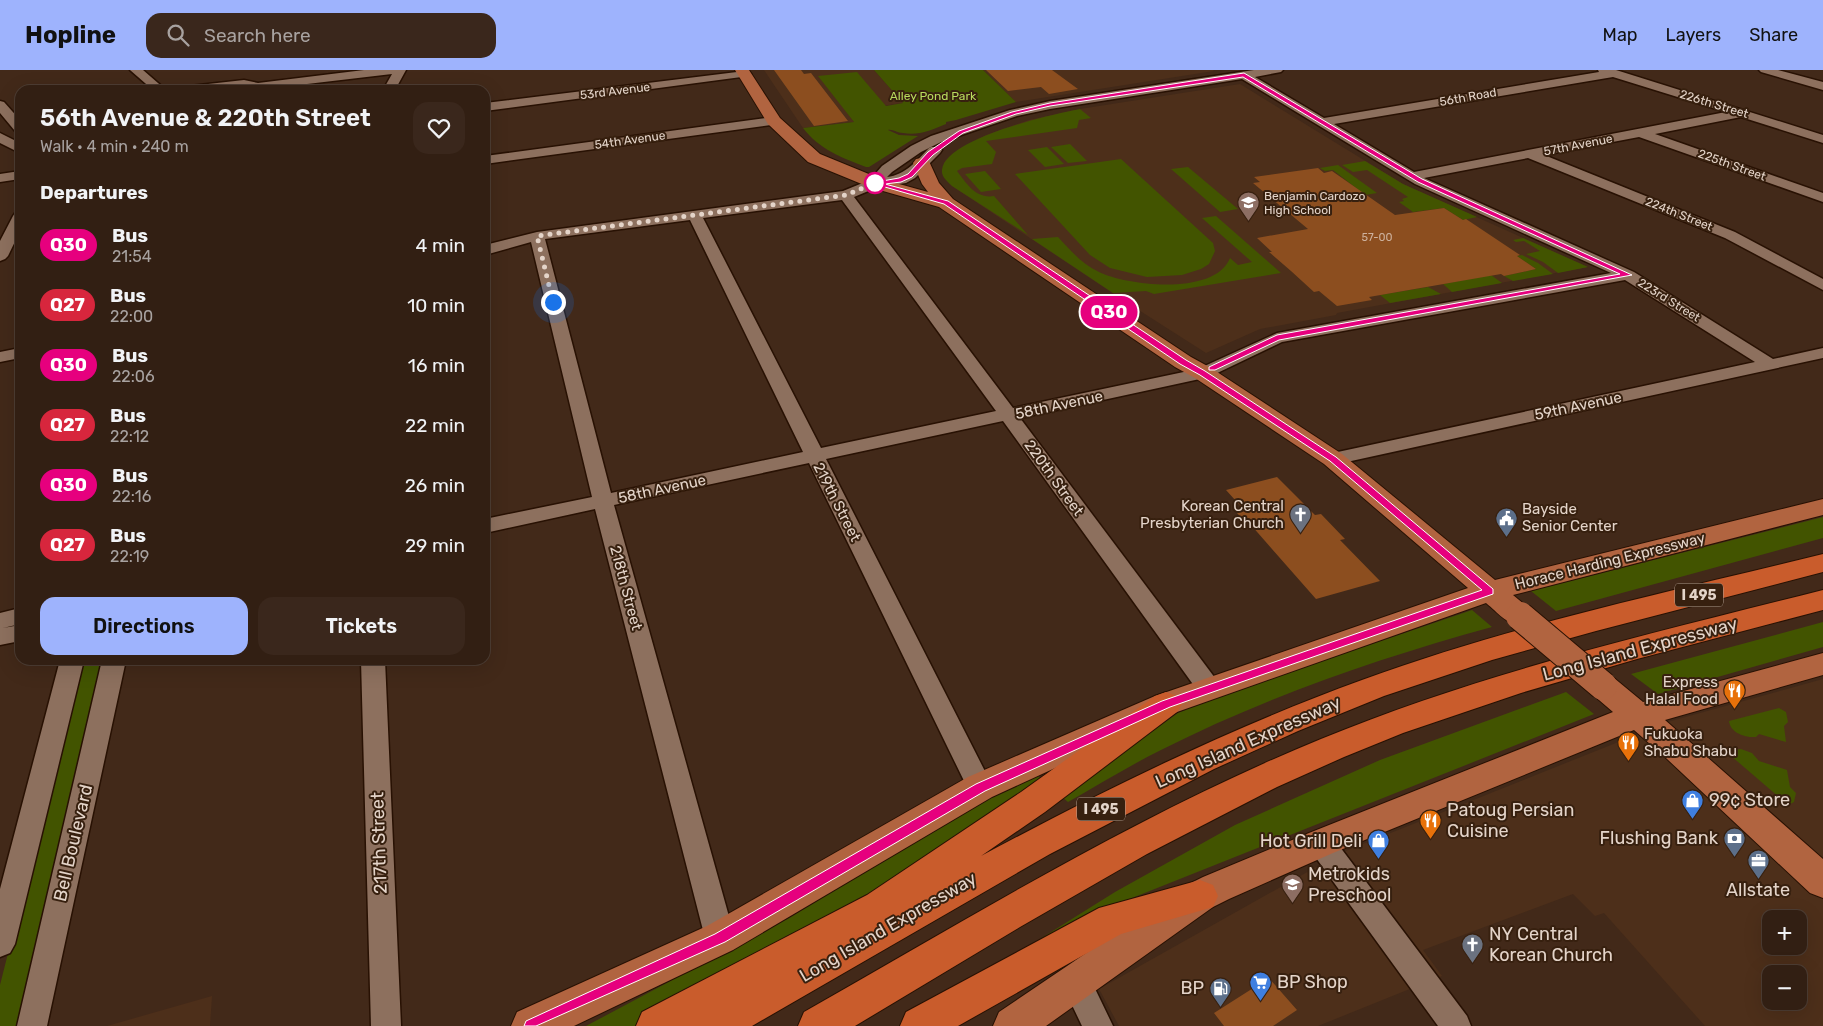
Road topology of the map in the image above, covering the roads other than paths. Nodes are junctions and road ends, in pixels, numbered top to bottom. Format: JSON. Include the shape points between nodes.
{"nodes":[{"id":1,"x":136,"y":70,"type":"edge"},
{"id":2,"x":275,"y":70,"type":"edge"},
{"id":3,"x":394,"y":70,"type":"edge"},
{"id":4,"x":400,"y":70,"type":"edge"},
{"id":5,"x":1277,"y":70,"type":"edge"},
{"id":6,"x":1765,"y":70,"type":"edge"},
{"id":7,"x":1608,"y":71,"type":"edge"},
{"id":8,"x":743,"y":72,"type":"edge"},
{"id":9,"x":1244,"y":75,"type":"junction"},
{"id":10,"x":154,"y":85,"type":"edge"},
{"id":11,"x":235,"y":85,"type":"edge"},
{"id":12,"x":248,"y":85,"type":"edge"},
{"id":13,"x":263,"y":85,"type":"edge"},
{"id":14,"x":283,"y":85,"type":"edge"},
{"id":15,"x":392,"y":85,"type":"edge"},
{"id":16,"x":1823,"y":86,"type":"edge"},
{"id":17,"x":490,"y":106,"type":"edge"},
{"id":18,"x":1743,"y":113,"type":"junction"},
{"id":19,"x":774,"y":121,"type":"junction"},
{"id":20,"x":1322,"y":122,"type":"junction"},
{"id":21,"x":961,"y":132,"type":"junction"},
{"id":22,"x":1640,"y":133,"type":"junction"},
{"id":23,"x":0,"y":137,"type":"edge"},
{"id":24,"x":1823,"y":139,"type":"edge"},
{"id":25,"x":15,"y":147,"type":"edge"},
{"id":26,"x":1530,"y":154,"type":"junction"},
{"id":27,"x":490,"y":159,"type":"edge"},
{"id":28,"x":922,"y":163,"type":"junction"},
{"id":29,"x":15,"y":176,"type":"edge"},
{"id":30,"x":1412,"y":176,"type":"junction"},
{"id":31,"x":0,"y":178,"type":"edge"},
{"id":32,"x":875,"y":183,"type":"junction"},
{"id":33,"x":15,"y":184,"type":"edge"},
{"id":34,"x":0,"y":185,"type":"edge"},
{"id":35,"x":846,"y":195,"type":"junction"},
{"id":36,"x":1823,"y":198,"type":"edge"},
{"id":37,"x":946,"y":203,"type":"junction"},
{"id":38,"x":695,"y":216,"type":"junction"},
{"id":39,"x":15,"y":226,"type":"edge"},
{"id":40,"x":537,"y":236,"type":"junction"},
{"id":41,"x":490,"y":237,"type":"edge"},
{"id":42,"x":490,"y":249,"type":"edge"},
{"id":43,"x":0,"y":256,"type":"edge"},
{"id":44,"x":1628,"y":275,"type":"junction"},
{"id":45,"x":1823,"y":285,"type":"edge"},
{"id":46,"x":15,"y":342,"type":"edge"},
{"id":47,"x":0,"y":344,"type":"edge"},
{"id":48,"x":1823,"y":353,"type":"edge"},
{"id":49,"x":15,"y":354,"type":"edge"},
{"id":50,"x":0,"y":356,"type":"edge"},
{"id":51,"x":1771,"y":365,"type":"junction"},
{"id":52,"x":1203,"y":373,"type":"junction"},
{"id":53,"x":1008,"y":416,"type":"junction"},
{"id":54,"x":814,"y":457,"type":"junction"},
{"id":55,"x":1333,"y":459,"type":"junction"},
{"id":56,"x":602,"y":501,"type":"junction"},
{"id":57,"x":1823,"y":507,"type":"edge"},
{"id":58,"x":490,"y":525,"type":"edge"},
{"id":59,"x":1823,"y":563,"type":"edge"},
{"id":60,"x":1490,"y":591,"type":"junction"},
{"id":61,"x":1823,"y":600,"type":"edge"},
{"id":62,"x":15,"y":617,"type":"edge"},
{"id":63,"x":0,"y":620,"type":"edge"},
{"id":64,"x":15,"y":634,"type":"edge"},
{"id":65,"x":0,"y":637,"type":"edge"},
{"id":66,"x":1823,"y":664,"type":"edge"},
{"id":67,"x":71,"y":665,"type":"edge"},
{"id":68,"x":113,"y":665,"type":"edge"},
{"id":69,"x":373,"y":665,"type":"edge"},
{"id":70,"x":1209,"y":688,"type":"junction"},
{"id":71,"x":1166,"y":704,"type":"junction"},
{"id":72,"x":1638,"y":715,"type":"junction"},
{"id":73,"x":980,"y":787,"type":"junction"},
{"id":74,"x":1321,"y":843,"type":"junction"},
{"id":75,"x":1823,"y":882,"type":"edge"},
{"id":76,"x":1200,"y":896,"type":"junction"},
{"id":77,"x":720,"y":938,"type":"junction"},
{"id":78,"x":0,"y":944,"type":"edge"},
{"id":79,"x":1076,"y":982,"type":"junction"},
{"id":80,"x":32,"y":1026,"type":"edge"},
{"id":81,"x":386,"y":1026,"type":"edge"},
{"id":82,"x":531,"y":1026,"type":"edge"},
{"id":83,"x":656,"y":1026,"type":"edge"},
{"id":84,"x":715,"y":1026,"type":"edge"},
{"id":85,"x":818,"y":1026,"type":"edge"},
{"id":86,"x":920,"y":1026,"type":"edge"},
{"id":87,"x":1013,"y":1026,"type":"edge"},
{"id":88,"x":1098,"y":1026,"type":"edge"},
{"id":89,"x":1456,"y":1026,"type":"edge"}],
"edges":[{"from":1,"to":10,"type":"street"},
{"from":2,"to":13,"type":"street"},
{"from":3,"to":14,"type":"street"},
{"from":4,"to":15,"type":"street"},
{"from":5,"to":9,"type":"street"},
{"from":6,"to":16,"type":"street"},
{"from":7,"to":18,"type":"street","name":"226th Street"},
{"from":7,"to":20,"type":"street","name":"56th Road"},
{"from":8,"to":17,"type":"street","name":"53rd Avenue"},
{"from":8,"to":19,"type":"main road"},
{"from":9,"to":20,"type":"street","name":"223rd Street"},
{"from":9,"to":21,"type":"street","via":[[1050,104],[990,120]]},
{"from":11,"to":12,"type":"street"},
{"from":18,"to":22,"type":"street","name":"57th Avenue"},
{"from":18,"to":24,"type":"street","name":"226th Street"},
{"from":19,"to":27,"type":"street","name":"54th Avenue"},
{"from":19,"to":32,"type":"main road","via":[[814,158]]},
{"from":20,"to":30,"type":"street","name":"223rd Street"},
{"from":21,"to":28,"type":"street"},
{"from":21,"to":32,"type":"street","via":[[916,149],[887,169]]},
{"from":22,"to":26,"type":"street","name":"57th Avenue"},
{"from":22,"to":36,"type":"street","name":"225th Street"},
{"from":23,"to":25,"type":"street"},
{"from":26,"to":30,"type":"street","name":"57th Avenue"},
{"from":26,"to":45,"type":"street","name":"224th Street","via":[[1730,235]]},
{"from":28,"to":32,"type":"street","via":[[901,180]]},
{"from":28,"to":37,"type":"main road","via":[[931,184]]},
{"from":29,"to":31,"type":"street"},
{"from":30,"to":44,"type":"street","name":"223rd Street"},
{"from":32,"to":35,"type":"street"},
{"from":32,"to":37,"type":"main road"},
{"from":33,"to":34,"type":"street"},
{"from":35,"to":38,"type":"street"},
{"from":35,"to":53,"type":"street","name":"220th Street"},
{"from":37,"to":52,"type":"main road"},
{"from":38,"to":40,"type":"street"},
{"from":38,"to":54,"type":"street","name":"219th Street"},
{"from":39,"to":43,"type":"street"},
{"from":40,"to":41,"type":"street"},
{"from":40,"to":42,"type":"street"},
{"from":40,"to":56,"type":"street","name":"218th Street"},
{"from":44,"to":51,"type":"street","name":"223rd Street"},
{"from":44,"to":52,"type":"street","name":"58th Avenue","via":[[1277,338]]},
{"from":46,"to":47,"type":"street"},
{"from":48,"to":51,"type":"street","name":"59th Avenue"},
{"from":49,"to":50,"type":"street"},
{"from":51,"to":55,"type":"street","name":"59th Avenue"},
{"from":52,"to":53,"type":"street","name":"58th Avenue"},
{"from":52,"to":55,"type":"main road"},
{"from":53,"to":54,"type":"street","name":"58th Avenue"},
{"from":53,"to":70,"type":"street","name":"220th Street"},
{"from":54,"to":56,"type":"street","name":"58th Avenue"},
{"from":54,"to":73,"type":"street","name":"219th Street"},
{"from":55,"to":60,"type":"main road"},
{"from":56,"to":58,"type":"street","name":"58th Avenue"},
{"from":56,"to":77,"type":"street","name":"218th Street"},
{"from":57,"to":60,"type":"main road","name":"Horace Harding Expressway"},
{"from":59,"to":84,"type":"highway","name":"Long Island Expressway","number":"I 495","via":[[1510,643],[1372,688],[1220,751],[1010,858]]},
{"from":60,"to":70,"type":"main road","name":"Horace Harding Expressway"},
{"from":60,"to":72,"type":"main road","bridge":true},
{"from":61,"to":85,"type":"highway","name":"Long Island Expressway","number":"I 495","via":[[1546,674],[1426,712],[1332,748],[1123,850]]},
{"from":62,"to":63,"type":"street"},
{"from":64,"to":65,"type":"street"},
{"from":66,"to":72,"type":"main road"},
{"from":67,"to":78,"type":"street"},
{"from":68,"to":80,"type":"street","name":"Bell Boulevard"},
{"from":69,"to":81,"type":"street","name":"217th Street"},
{"from":70,"to":71,"type":"main road","name":"Horace Harding Expressway"},
{"from":71,"to":73,"type":"main road","name":"Horace Harding Expressway"},
{"from":71,"to":83,"type":"highway","via":[[1033,802],[880,906]]},
{"from":72,"to":74,"type":"main road"},
{"from":72,"to":75,"type":"main road"},
{"from":73,"to":77,"type":"main road","name":"Horace Harding Expressway"},
{"from":74,"to":76,"type":"main road"},
{"from":74,"to":89,"type":"street"},
{"from":76,"to":79,"type":"main road"},
{"from":76,"to":86,"type":"highway","via":[[1112,920]]},
{"from":77,"to":82,"type":"main road","name":"Horace Harding Expressway"},
{"from":79,"to":87,"type":"main road"},
{"from":79,"to":88,"type":"street"}]}
